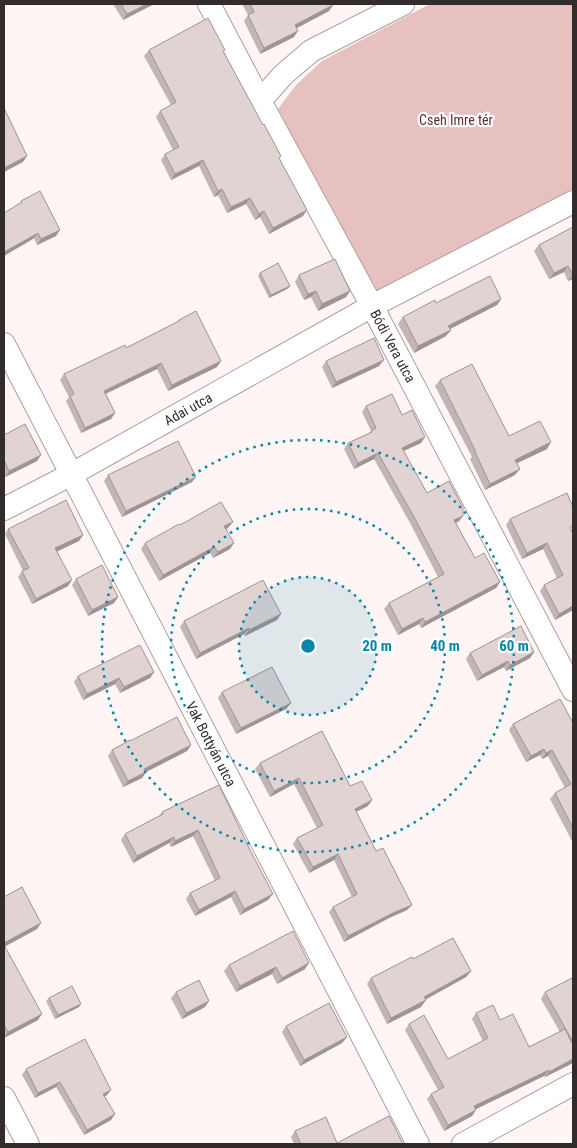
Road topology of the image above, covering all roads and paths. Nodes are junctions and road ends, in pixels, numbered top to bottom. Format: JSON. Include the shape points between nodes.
{"nodes":[{"id":1,"x":209,"y":4,"type":"edge"},
{"id":2,"x":403,"y":4,"type":"edge"},
{"id":3,"x":260,"y":101,"type":"junction"},
{"id":4,"x":573,"y":202,"type":"edge"},
{"id":5,"x":372,"y":306,"type":"junction"},
{"id":6,"x":4,"y":344,"type":"edge"},
{"id":7,"x":72,"y":474,"type":"junction"},
{"id":8,"x":4,"y":509,"type":"edge"},
{"id":9,"x":573,"y":690,"type":"edge"},
{"id":10,"x":573,"y":1084,"type":"edge"},
{"id":11,"x":4,"y":1098,"type":"edge"},
{"id":12,"x":28,"y":1144,"type":"edge"},
{"id":13,"x":418,"y":1144,"type":"edge"},
{"id":14,"x":463,"y":1144,"type":"edge"}],
"edges":[{"from":1,"to":3,"type":"street","name":"Bódi Vera utca"},
{"from":2,"to":3,"type":"street","via":[[311,51]]},
{"from":3,"to":5,"type":"street","name":"Bódi Vera utca"},
{"from":4,"to":5,"type":"street"},
{"from":5,"to":7,"type":"street","name":"Adai utca"},
{"from":5,"to":9,"type":"street","name":"Bódi Vera utca"},
{"from":6,"to":7,"type":"street","name":"Vak Bottyán utca"},
{"from":7,"to":8,"type":"street","name":"Adai utca"},
{"from":7,"to":13,"type":"street","name":"Vak Bottyán utca"},
{"from":10,"to":14,"type":"street"},
{"from":11,"to":12,"type":"street"}]}
